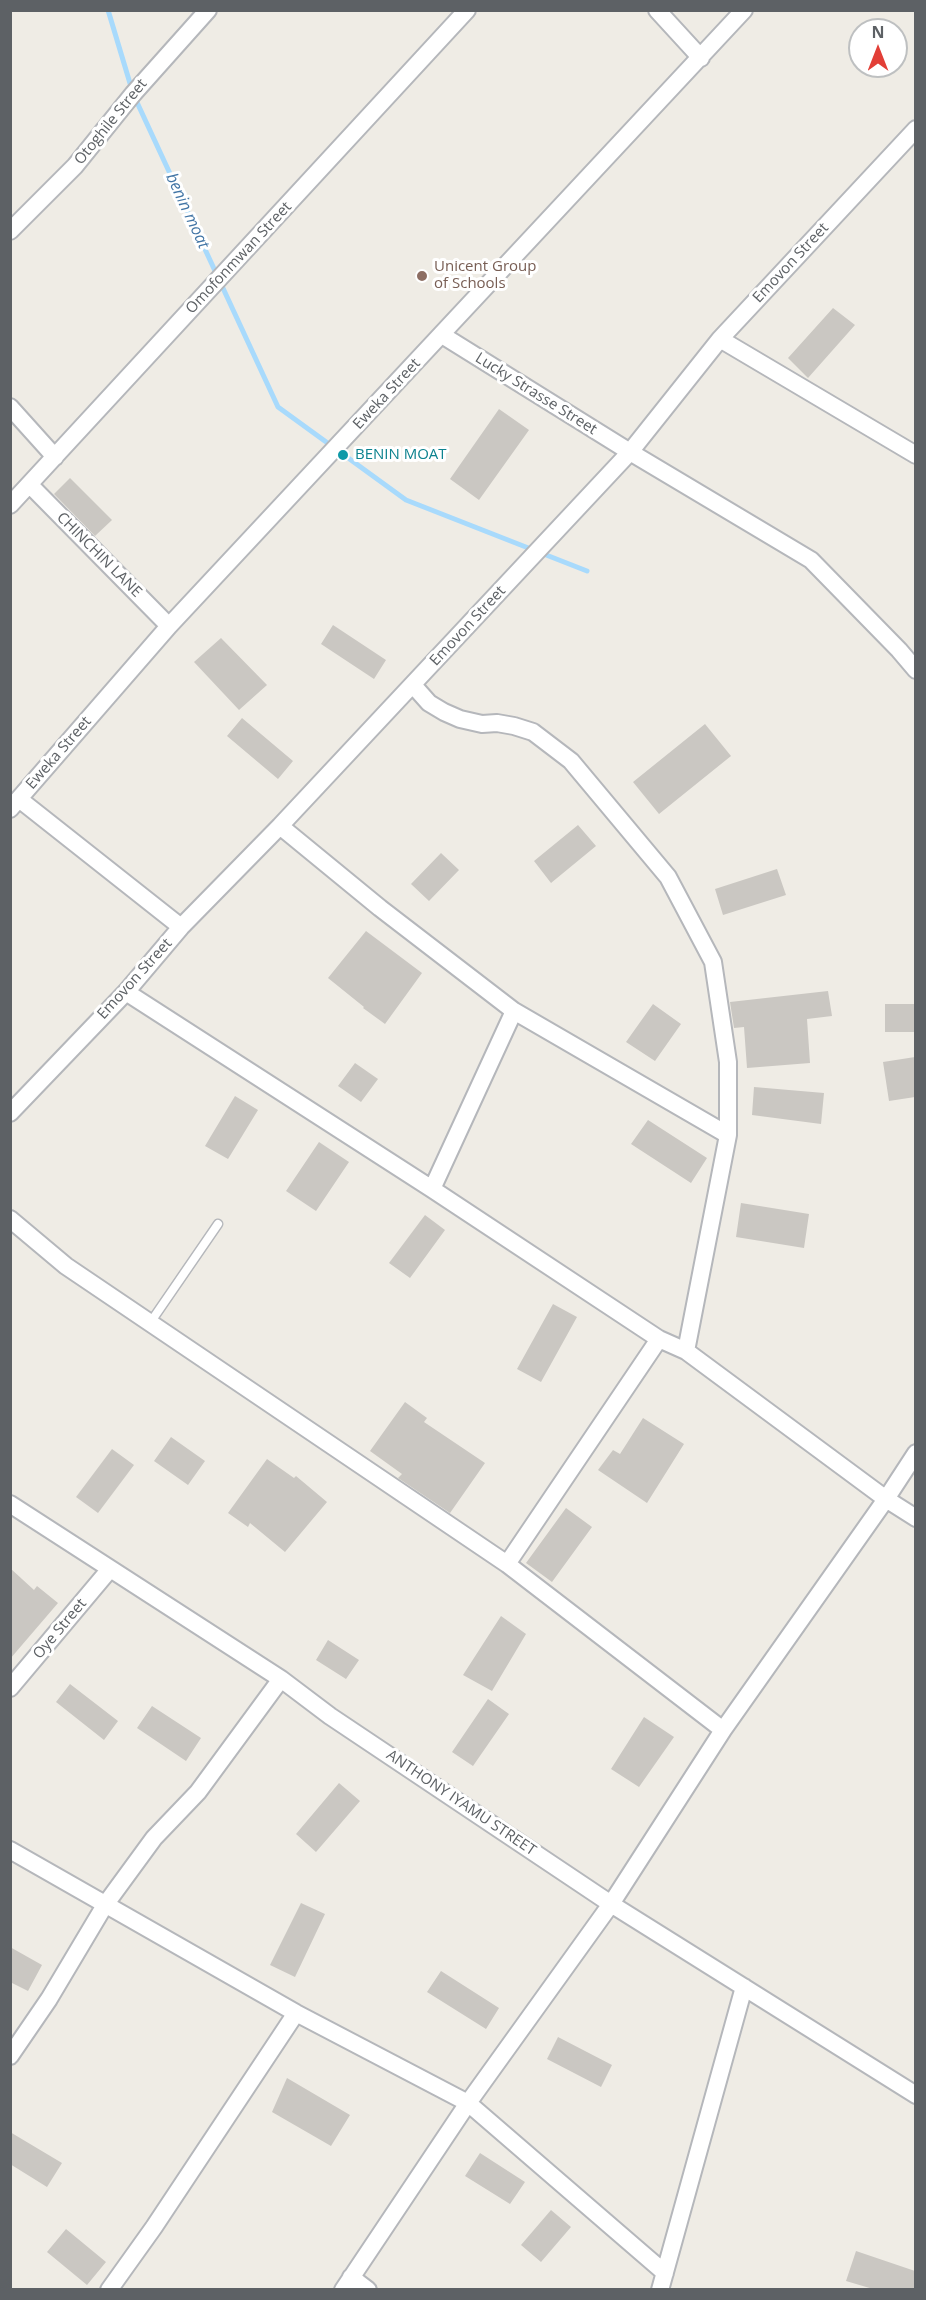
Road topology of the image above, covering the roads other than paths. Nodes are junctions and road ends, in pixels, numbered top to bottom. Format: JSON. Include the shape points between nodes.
{"nodes":[{"id":1,"x":208,"y":10,"type":"edge"},
{"id":2,"x":467,"y":10,"type":"edge"},
{"id":3,"x":657,"y":10,"type":"edge"},
{"id":4,"x":744,"y":10,"type":"edge"},
{"id":5,"x":701,"y":58,"type":"junction"},
{"id":6,"x":915,"y":129,"type":"edge"},
{"id":7,"x":10,"y":231,"type":"edge"},
{"id":8,"x":442,"y":335,"type":"junction"},
{"id":9,"x":720,"y":339,"type":"junction"},
{"id":10,"x":10,"y":407,"type":"edge"},
{"id":11,"x":630,"y":452,"type":"junction"},
{"id":12,"x":915,"y":455,"type":"edge"},
{"id":13,"x":55,"y":457,"type":"junction"},
{"id":14,"x":30,"y":485,"type":"junction"},
{"id":15,"x":10,"y":506,"type":"edge"},
{"id":16,"x":169,"y":626,"type":"junction"},
{"id":17,"x":915,"y":670,"type":"edge"},
{"id":18,"x":412,"y":685,"type":"junction"},
{"id":19,"x":15,"y":804,"type":"edge"},
{"id":20,"x":280,"y":826,"type":"junction"},
{"id":21,"x":181,"y":927,"type":"junction"},
{"id":22,"x":126,"y":992,"type":"junction"},
{"id":23,"x":514,"y":1011,"type":"junction"},
{"id":24,"x":10,"y":1113,"type":"edge"},
{"id":25,"x":728,"y":1135,"type":"junction"},
{"id":26,"x":432,"y":1189,"type":"junction"},
{"id":27,"x":10,"y":1219,"type":"edge"},
{"id":28,"x":218,"y":1224,"type":"dead end"},
{"id":29,"x":149,"y":1324,"type":"junction"},
{"id":30,"x":659,"y":1339,"type":"junction"},
{"id":31,"x":686,"y":1351,"type":"junction"},
{"id":32,"x":915,"y":1453,"type":"edge"},
{"id":33,"x":886,"y":1499,"type":"junction"},
{"id":34,"x":10,"y":1504,"type":"edge"},
{"id":35,"x":915,"y":1518,"type":"edge"},
{"id":36,"x":507,"y":1564,"type":"junction"},
{"id":37,"x":110,"y":1569,"type":"junction"},
{"id":38,"x":281,"y":1679,"type":"junction"},
{"id":39,"x":10,"y":1688,"type":"edge"},
{"id":40,"x":723,"y":1730,"type":"junction"},
{"id":41,"x":10,"y":1850,"type":"edge"},
{"id":42,"x":611,"y":1904,"type":"junction"},
{"id":43,"x":105,"y":1905,"type":"junction"},
{"id":44,"x":744,"y":1987,"type":"junction"},
{"id":45,"x":296,"y":2013,"type":"junction"},
{"id":46,"x":10,"y":2056,"type":"edge"},
{"id":47,"x":915,"y":2095,"type":"edge"},
{"id":48,"x":468,"y":2103,"type":"junction"},
{"id":49,"x":665,"y":2273,"type":"junction"},
{"id":50,"x":347,"y":2283,"type":"edge"},
{"id":51,"x":109,"y":2289,"type":"edge"},
{"id":52,"x":368,"y":2289,"type":"edge"},
{"id":53,"x":660,"y":2289,"type":"edge"}],
"edges":[{"from":1,"to":7,"type":"street","name":"Otoghile Street","via":[[75,166]]},
{"from":2,"to":13,"type":"street","name":"Omofonmwan Street"},
{"from":3,"to":5,"type":"street"},
{"from":4,"to":5,"type":"street","name":"Eweka Street"},
{"from":5,"to":8,"type":"street","name":"Eweka Street"},
{"from":6,"to":9,"type":"street","name":"Emovon Street"},
{"from":8,"to":11,"type":"street","name":"Lucky Strasse Street"},
{"from":8,"to":16,"type":"street","name":"Eweka Street"},
{"from":9,"to":11,"type":"street","name":"Emovon Street"},
{"from":9,"to":12,"type":"street"},
{"from":10,"to":13,"type":"street"},
{"from":11,"to":17,"type":"street","name":"Lucky Strasse Street","via":[[811,560]]},
{"from":11,"to":18,"type":"street","name":"Emovon Street"},
{"from":13,"to":14,"type":"street","name":"Omofonmwan Street"},
{"from":14,"to":15,"type":"street","name":"Omofonmwan Street"},
{"from":14,"to":16,"type":"street","name":"CHINCHIN LANE"},
{"from":16,"to":19,"type":"street","name":"Eweka Street"},
{"from":18,"to":20,"type":"street","name":"Emovon Street"},
{"from":18,"to":25,"type":"street","via":[[429,703],[460,719],[533,732],[571,761],[668,877],[713,962],[728,1062]]},
{"from":19,"to":21,"type":"street"},
{"from":20,"to":21,"type":"street","name":"Emovon Street"},
{"from":20,"to":23,"type":"street"},
{"from":21,"to":22,"type":"street","name":"Emovon Street"},
{"from":22,"to":24,"type":"street","name":"Emovon Street"},
{"from":22,"to":26,"type":"street"},
{"from":23,"to":25,"type":"street"},
{"from":23,"to":26,"type":"street"},
{"from":25,"to":31,"type":"street"},
{"from":26,"to":30,"type":"street"},
{"from":27,"to":29,"type":"street","via":[[66,1266]]},
{"from":28,"to":29,"type":"lane"},
{"from":29,"to":36,"type":"street"},
{"from":30,"to":31,"type":"street"},
{"from":30,"to":36,"type":"street"},
{"from":31,"to":33,"type":"street"},
{"from":32,"to":33,"type":"street"},
{"from":33,"to":35,"type":"street"},
{"from":33,"to":40,"type":"street"},
{"from":34,"to":37,"type":"street","name":"ANTHONY IYAMU STREET"},
{"from":36,"to":40,"type":"street"},
{"from":37,"to":38,"type":"street","name":"ANTHONY IYAMU STREET"},
{"from":37,"to":39,"type":"street","name":"Oye Street"},
{"from":38,"to":42,"type":"street","name":"ANTHONY IYAMU STREET"},
{"from":38,"to":43,"type":"street","via":[[198,1792],[153,1838]]},
{"from":40,"to":42,"type":"street"},
{"from":41,"to":43,"type":"street"},
{"from":42,"to":44,"type":"street","name":"ANTHONY IYAMU STREET"},
{"from":42,"to":48,"type":"street"},
{"from":43,"to":45,"type":"street"},
{"from":43,"to":46,"type":"street"},
{"from":44,"to":47,"type":"street","name":"ANTHONY IYAMU STREET"},
{"from":44,"to":49,"type":"street"},
{"from":45,"to":48,"type":"street"},
{"from":45,"to":51,"type":"street"},
{"from":48,"to":49,"type":"street"},
{"from":48,"to":50,"type":"street"},
{"from":49,"to":53,"type":"street"},
{"from":50,"to":52,"type":"street"}]}
